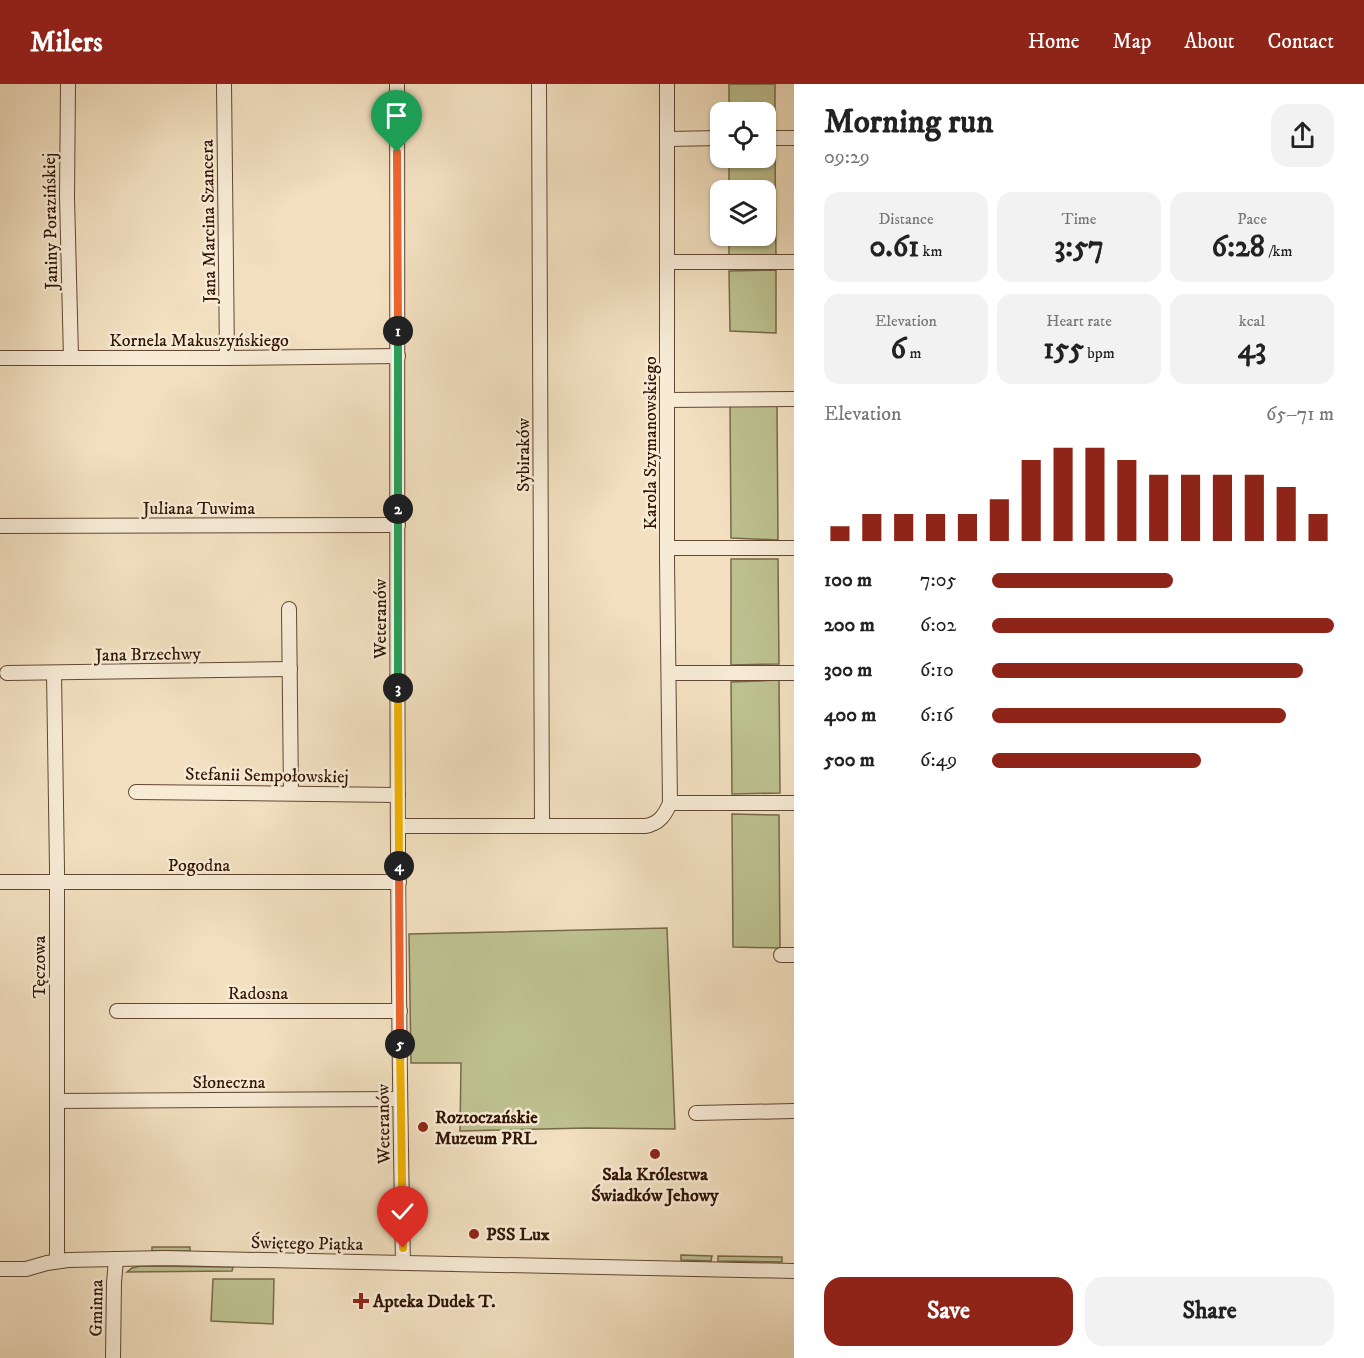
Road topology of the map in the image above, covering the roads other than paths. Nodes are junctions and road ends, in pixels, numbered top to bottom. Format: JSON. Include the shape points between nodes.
{"nodes":[{"id":1,"x":68,"y":84,"type":"edge"},
{"id":2,"x":225,"y":84,"type":"edge"},
{"id":3,"x":397,"y":84,"type":"edge"},
{"id":4,"x":539,"y":84,"type":"edge"},
{"id":5,"x":667,"y":84,"type":"edge"},
{"id":6,"x":710,"y":138,"type":"edge"},
{"id":7,"x":776,"y":138,"type":"edge"},
{"id":8,"x":794,"y":138,"type":"edge"},
{"id":9,"x":668,"y":139,"type":"junction"},
{"id":10,"x":668,"y":262,"type":"junction"},
{"id":11,"x":794,"y":262,"type":"edge"},
{"id":12,"x":398,"y":356,"type":"junction"},
{"id":13,"x":0,"y":358,"type":"edge"},
{"id":14,"x":71,"y":358,"type":"junction"},
{"id":15,"x":227,"y":358,"type":"junction"},
{"id":16,"x":794,"y":399,"type":"edge"},
{"id":17,"x":668,"y":400,"type":"junction"},
{"id":18,"x":398,"y":525,"type":"junction"},
{"id":19,"x":0,"y":526,"type":"edge"},
{"id":20,"x":668,"y":548,"type":"junction"},
{"id":21,"x":794,"y":548,"type":"edge"},
{"id":22,"x":289,"y":609,"type":"dead end"},
{"id":23,"x":290,"y":669,"type":"junction"},
{"id":24,"x":7,"y":673,"type":"dead end"},
{"id":25,"x":54,"y":673,"type":"junction"},
{"id":26,"x":669,"y":673,"type":"junction"},
{"id":27,"x":794,"y":673,"type":"edge"},
{"id":28,"x":136,"y":792,"type":"dead end"},
{"id":29,"x":291,"y":793,"type":"junction"},
{"id":30,"x":398,"y":795,"type":"junction"},
{"id":31,"x":670,"y":803,"type":"junction"},
{"id":32,"x":794,"y":803,"type":"edge"},
{"id":33,"x":399,"y":826,"type":"junction"},
{"id":34,"x":542,"y":826,"type":"junction"},
{"id":35,"x":0,"y":882,"type":"edge"},
{"id":36,"x":399,"y":882,"type":"junction"},
{"id":37,"x":57,"y":883,"type":"junction"},
{"id":38,"x":117,"y":1011,"type":"dead end"},
{"id":39,"x":400,"y":1011,"type":"junction"},
{"id":40,"x":400,"y":1099,"type":"junction"},
{"id":41,"x":57,"y":1101,"type":"junction"},
{"id":42,"x":794,"y":1112,"type":"edge"},
{"id":43,"x":696,"y":1113,"type":"dead end"},
{"id":44,"x":116,"y":1259,"type":"junction"},
{"id":45,"x":57,"y":1261,"type":"junction"},
{"id":46,"x":403,"y":1263,"type":"junction"},
{"id":47,"x":0,"y":1269,"type":"edge"},
{"id":48,"x":794,"y":1271,"type":"edge"},
{"id":49,"x":113,"y":1358,"type":"edge"}],
"edges":[{"from":1,"to":14,"type":"street","name":"Janiny Porazińskiej"},
{"from":2,"to":15,"type":"street","name":"Jana Marcina Szancera"},
{"from":3,"to":12,"type":"street","name":"Weteranów"},
{"from":4,"to":34,"type":"street","name":"Sybiraków"},
{"from":5,"to":9,"type":"street","name":"Karola Szymanowskiego"},
{"from":6,"to":9,"type":"street"},
{"from":7,"to":8,"type":"street"},
{"from":9,"to":10,"type":"street","name":"Karola Szymanowskiego"},
{"from":10,"to":11,"type":"street"},
{"from":10,"to":17,"type":"street","name":"Karola Szymanowskiego"},
{"from":12,"to":15,"type":"street","name":"Kornela Makuszyńskiego"},
{"from":12,"to":18,"type":"street","name":"Weteranów"},
{"from":13,"to":14,"type":"street","name":"Kornela Makuszyńskiego"},
{"from":14,"to":15,"type":"street","name":"Kornela Makuszyńskiego"},
{"from":16,"to":17,"type":"street"},
{"from":17,"to":20,"type":"street","name":"Karola Szymanowskiego"},
{"from":18,"to":19,"type":"street","name":"Juliana Tuwima"},
{"from":18,"to":30,"type":"street","name":"Weteranów"},
{"from":20,"to":21,"type":"street"},
{"from":20,"to":26,"type":"street","name":"Karola Szymanowskiego"},
{"from":22,"to":23,"type":"street"},
{"from":23,"to":25,"type":"street","name":"Jana Brzechwy"},
{"from":23,"to":29,"type":"street"},
{"from":24,"to":25,"type":"street","name":"Jana Brzechwy"},
{"from":25,"to":37,"type":"street","name":"Tęczowa"},
{"from":26,"to":27,"type":"street"},
{"from":26,"to":31,"type":"street","name":"Karola Szymanowskiego"},
{"from":28,"to":29,"type":"street","name":"Stefanii Sempołowskiej"},
{"from":29,"to":30,"type":"street","name":"Stefanii Sempołowskiej"},
{"from":30,"to":33,"type":"street","name":"Weteranów"},
{"from":31,"to":32,"type":"street"},
{"from":31,"to":34,"type":"street","via":[[662,818],[650,826]]},
{"from":33,"to":34,"type":"street"},
{"from":33,"to":36,"type":"street","name":"Weteranów"},
{"from":35,"to":37,"type":"street","name":"Pogodna"},
{"from":36,"to":37,"type":"street","name":"Pogodna"},
{"from":36,"to":39,"type":"street","name":"Weteranów"},
{"from":37,"to":41,"type":"street","name":"Tęczowa"},
{"from":38,"to":39,"type":"street","name":"Radosna"},
{"from":39,"to":40,"type":"street","name":"Weteranów"},
{"from":40,"to":41,"type":"street","name":"Słoneczna"},
{"from":40,"to":46,"type":"street","name":"Weteranów"},
{"from":41,"to":45,"type":"street","name":"Tęczowa"},
{"from":42,"to":43,"type":"street"},
{"from":44,"to":45,"type":"street","name":"Świętego Piątka"},
{"from":44,"to":46,"type":"street","name":"Świętego Piątka"},
{"from":44,"to":49,"type":"street","name":"Gminna"},
{"from":45,"to":47,"type":"street","name":"Świętego Piątka","via":[[26,1269]]},
{"from":46,"to":48,"type":"street","name":"Świętego Piątka"}]}
